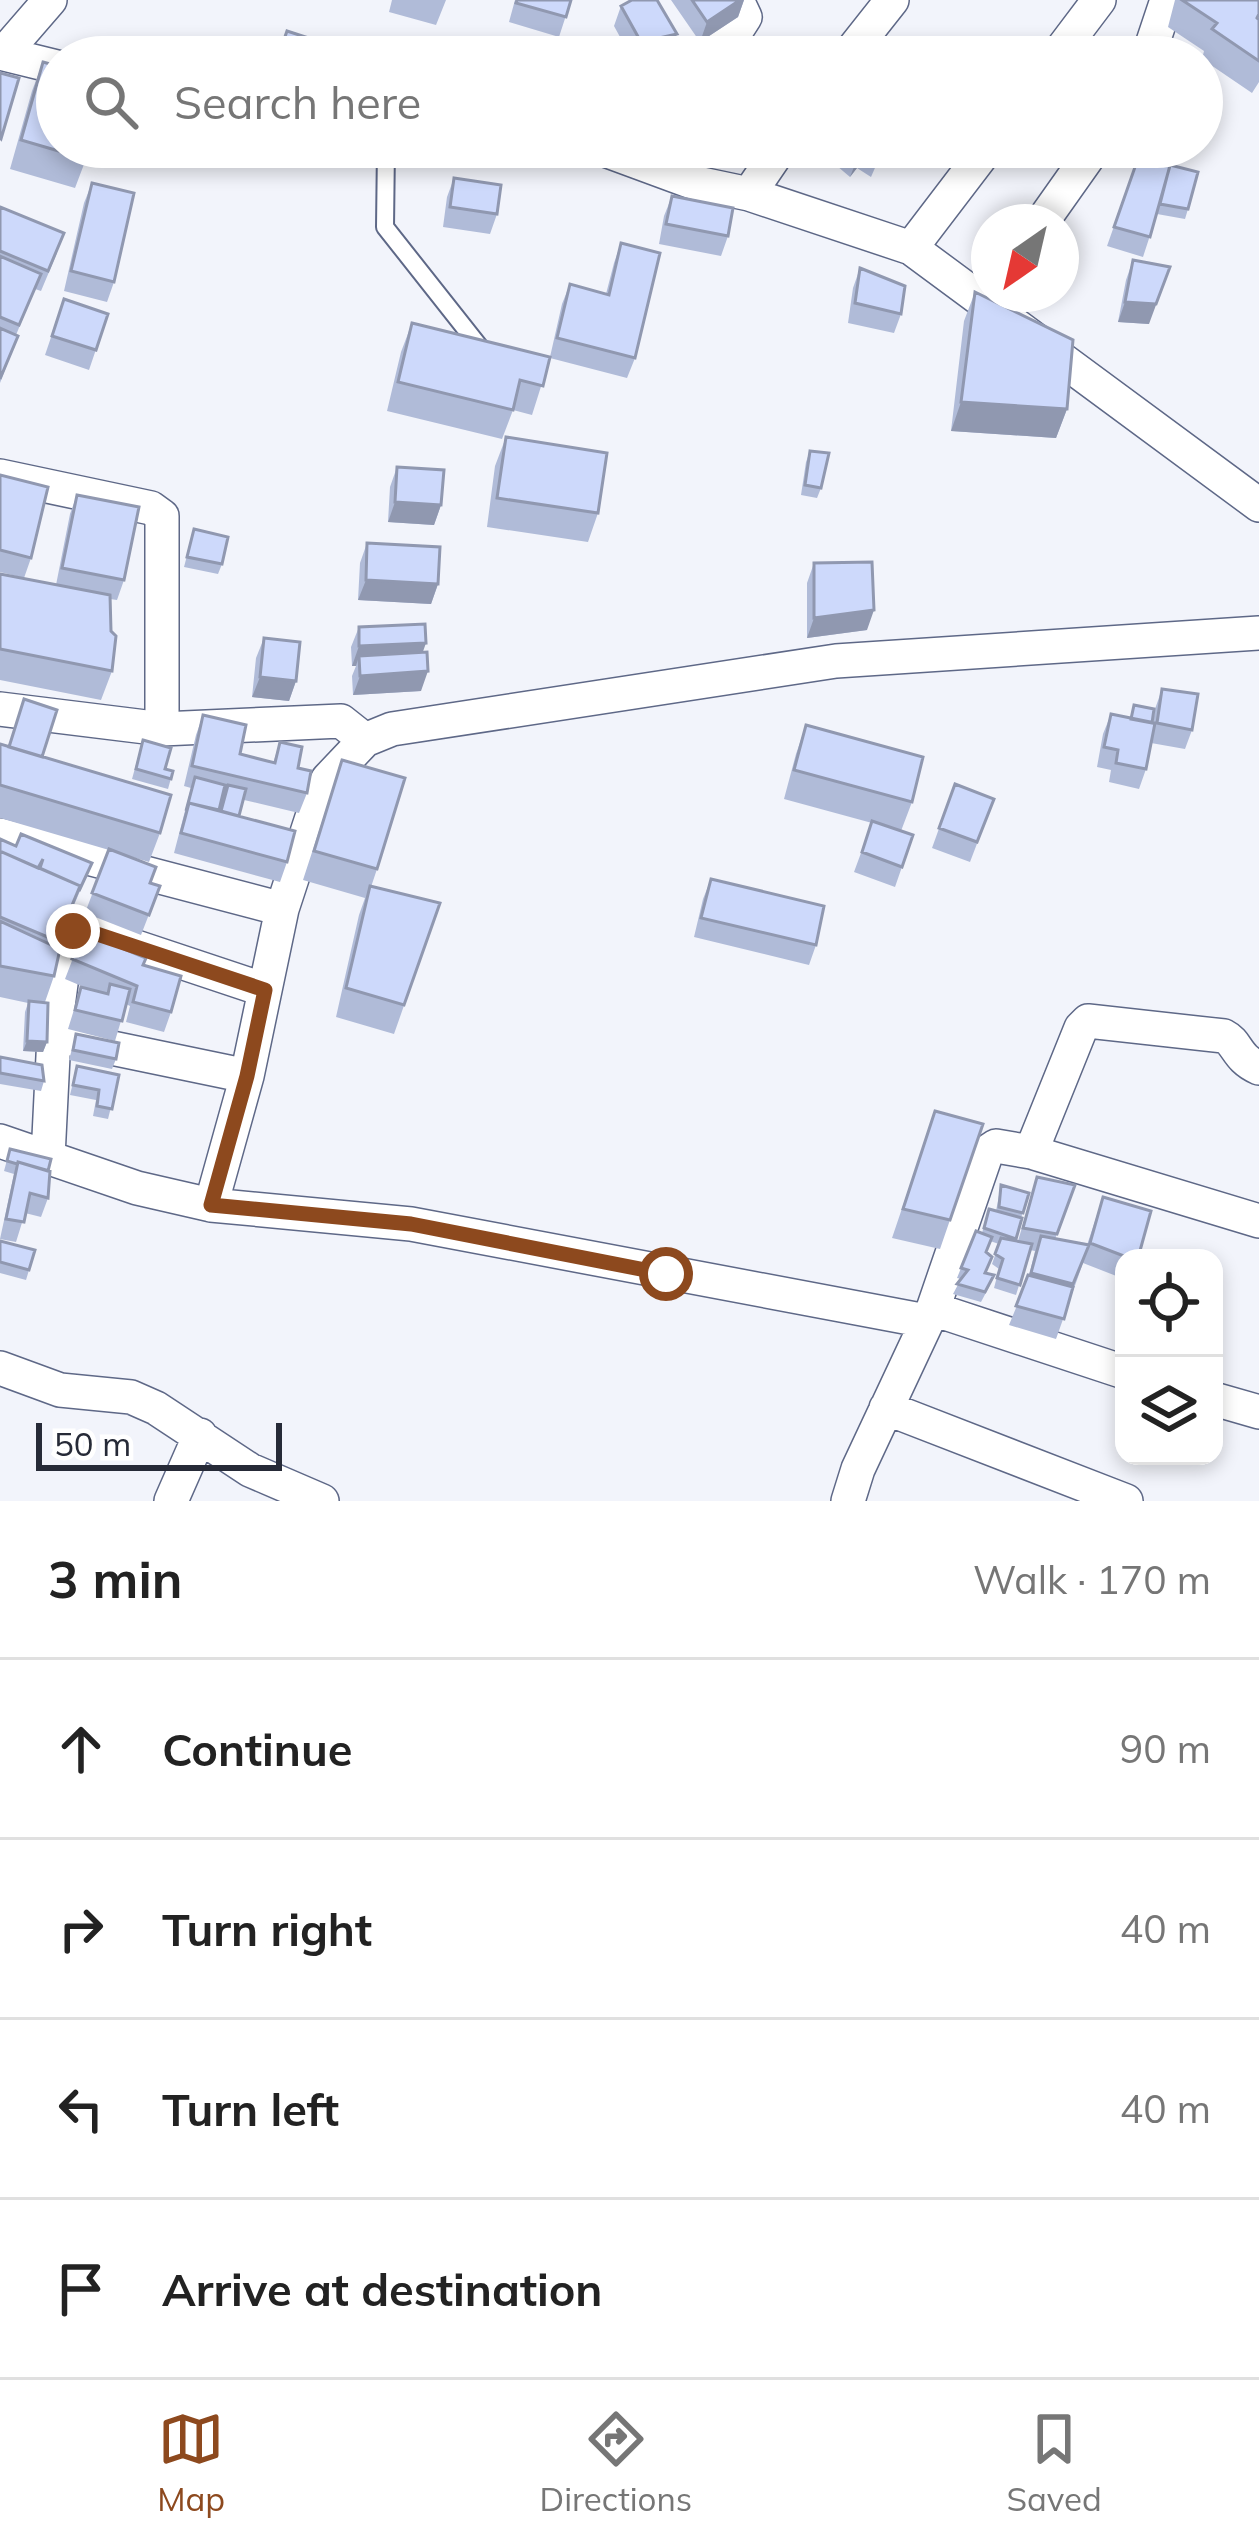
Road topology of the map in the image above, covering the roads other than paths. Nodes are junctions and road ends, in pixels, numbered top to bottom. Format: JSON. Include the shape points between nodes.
{"nodes":[{"id":1,"x":50,"y":0,"type":"edge"},
{"id":2,"x":737,"y":0,"type":"edge"},
{"id":3,"x":892,"y":0,"type":"edge"},
{"id":4,"x":1100,"y":0,"type":"edge"},
{"id":5,"x":1167,"y":0,"type":"edge"},
{"id":6,"x":729,"y":36,"type":"edge"},
{"id":7,"x":864,"y":36,"type":"edge"},
{"id":8,"x":1072,"y":36,"type":"edge"},
{"id":9,"x":1155,"y":36,"type":"edge"},
{"id":10,"x":3,"y":52,"type":"edge"},
{"id":11,"x":36,"y":62,"type":"edge"},
{"id":12,"x":386,"y":168,"type":"edge"},
{"id":13,"x":654,"y":168,"type":"edge"},
{"id":14,"x":767,"y":168,"type":"edge"},
{"id":15,"x":972,"y":168,"type":"edge"},
{"id":16,"x":1080,"y":168,"type":"edge"},
{"id":17,"x":749,"y":194,"type":"junction"},
{"id":18,"x":1055,"y":204,"type":"edge"},
{"id":19,"x":911,"y":248,"type":"junction"},
{"id":20,"x":971,"y":291,"type":"edge"},
{"id":21,"x":1007,"y":312,"type":"edge"},
{"id":22,"x":479,"y":346,"type":"edge"},
{"id":23,"x":0,"y":476,"type":"edge"},
{"id":24,"x":1259,"y":505,"type":"edge"},
{"id":25,"x":1259,"y":633,"type":"edge"},
{"id":26,"x":0,"y":709,"type":"edge"},
{"id":27,"x":162,"y":729,"type":"junction"},
{"id":28,"x":365,"y":740,"type":"junction"},
{"id":29,"x":0,"y":835,"type":"edge"},
{"id":30,"x":282,"y":909,"type":"junction"},
{"id":31,"x":265,"y":990,"type":"junction"},
{"id":32,"x":54,"y":1036,"type":"junction"},
{"id":33,"x":1259,"y":1068,"type":"edge"},
{"id":34,"x":247,"y":1076,"type":"junction"},
{"id":35,"x":0,"y":1141,"type":"edge"},
{"id":36,"x":1031,"y":1152,"type":"junction"},
{"id":37,"x":48,"y":1157,"type":"junction"},
{"id":38,"x":211,"y":1205,"type":"junction"},
{"id":39,"x":1259,"y":1221,"type":"edge"},
{"id":40,"x":930,"y":1315,"type":"junction"},
{"id":41,"x":0,"y":1368,"type":"edge"},
{"id":42,"x":1115,"y":1369,"type":"edge"},
{"id":43,"x":1223,"y":1402,"type":"edge"},
{"id":44,"x":886,"y":1408,"type":"junction"},
{"id":45,"x":1259,"y":1412,"type":"edge"},
{"id":46,"x":200,"y":1435,"type":"junction"},
{"id":47,"x":171,"y":1501,"type":"edge"},
{"id":48,"x":322,"y":1501,"type":"edge"},
{"id":49,"x":848,"y":1501,"type":"edge"},
{"id":50,"x":1126,"y":1501,"type":"edge"}],
"edges":[{"from":1,"to":10,"type":"street"},
{"from":2,"to":6,"type":"street","via":[[745,16]]},
{"from":3,"to":7,"type":"street"},
{"from":4,"to":8,"type":"street"},
{"from":5,"to":9,"type":"street"},
{"from":10,"to":11,"type":"street"},
{"from":12,"to":22,"type":"lane","via":[[385,227]]},
{"from":13,"to":17,"type":"street"},
{"from":14,"to":17,"type":"street"},
{"from":15,"to":19,"type":"street"},
{"from":16,"to":18,"type":"street"},
{"from":17,"to":19,"type":"street"},
{"from":19,"to":20,"type":"street"},
{"from":21,"to":24,"type":"street"},
{"from":23,"to":27,"type":"street","via":[[162,516]]},
{"from":25,"to":28,"type":"street","via":[[836,661],[392,729]]},
{"from":26,"to":27,"type":"street"},
{"from":27,"to":28,"type":"street","via":[[340,721]]},
{"from":28,"to":30,"type":"street","via":[[318,799]]},
{"from":29,"to":30,"type":"street"},
{"from":30,"to":31,"type":"street"},
{"from":31,"to":32,"type":"street","via":[[82,929],[67,939]]},
{"from":31,"to":34,"type":"street"},
{"from":32,"to":34,"type":"street"},
{"from":32,"to":37,"type":"street"},
{"from":33,"to":36,"type":"street","via":[[1224,1036],[1088,1022]]},
{"from":34,"to":38,"type":"street"},
{"from":35,"to":37,"type":"street"},
{"from":36,"to":39,"type":"street"},
{"from":36,"to":40,"type":"street","via":[[987,1152]]},
{"from":37,"to":38,"type":"street"},
{"from":38,"to":40,"type":"street","via":[[411,1224]]},
{"from":40,"to":42,"type":"street"},
{"from":40,"to":44,"type":"street"},
{"from":41,"to":46,"type":"street","via":[[60,1390],[131,1397]]},
{"from":43,"to":45,"type":"street"},
{"from":44,"to":49,"type":"street"},
{"from":44,"to":50,"type":"street"},
{"from":46,"to":47,"type":"street"},
{"from":46,"to":48,"type":"street","via":[[250,1469]]}]}
